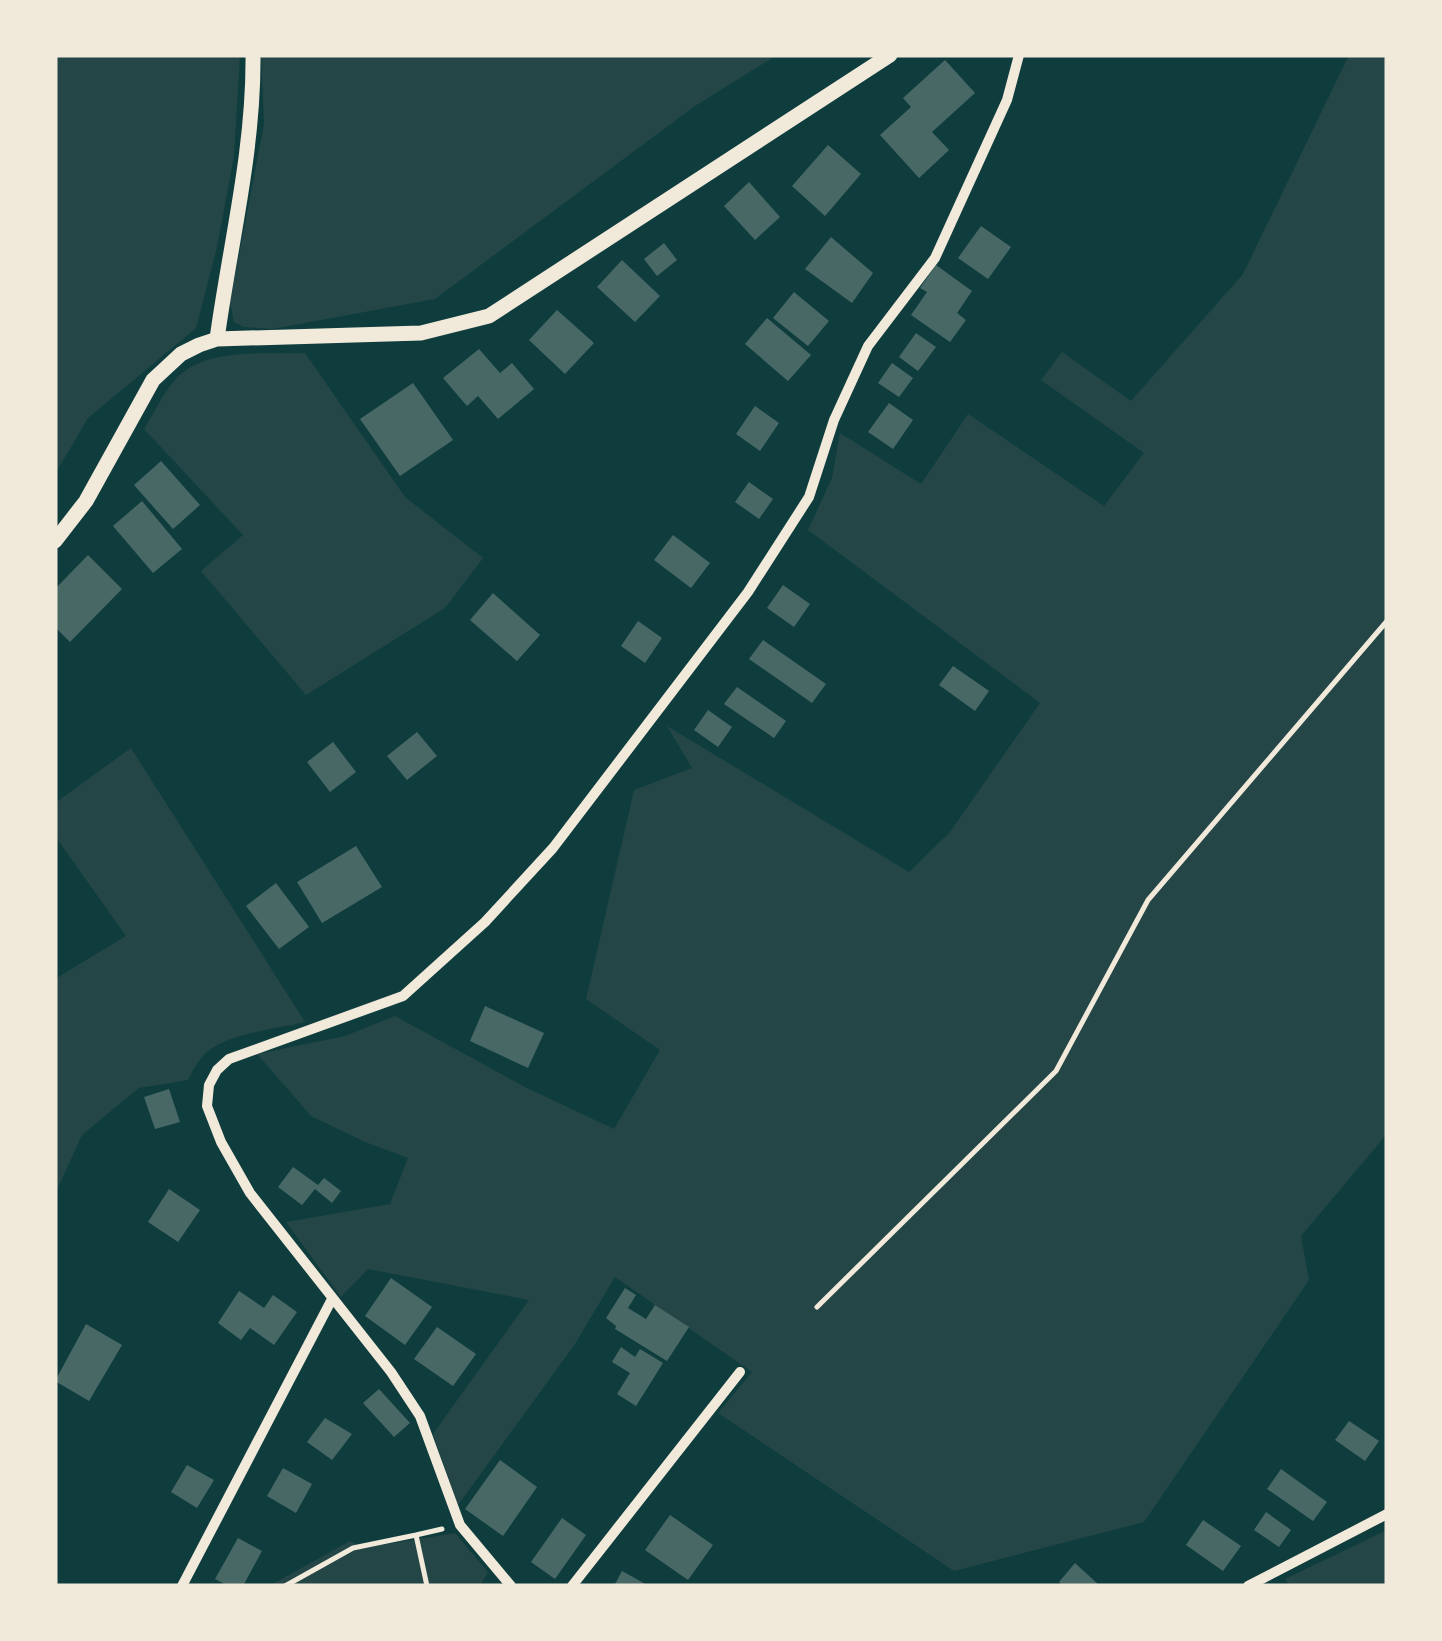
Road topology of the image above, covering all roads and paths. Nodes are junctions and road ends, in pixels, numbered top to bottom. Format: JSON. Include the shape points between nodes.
{"nodes":[{"id":1,"x":253,"y":55,"type":"edge"},
{"id":2,"x":890,"y":55,"type":"edge"},
{"id":3,"x":1019,"y":55,"type":"edge"},
{"id":4,"x":217,"y":338,"type":"junction"},
{"id":5,"x":55,"y":541,"type":"edge"},
{"id":6,"x":1387,"y":621,"type":"edge"},
{"id":7,"x":332,"y":1299,"type":"junction"},
{"id":8,"x":818,"y":1307,"type":"dead end"},
{"id":9,"x":740,"y":1372,"type":"dead end"},
{"id":10,"x":1387,"y":1514,"type":"edge"},
{"id":11,"x":460,"y":1525,"type":"junction"},
{"id":12,"x":416,"y":1536,"type":"junction"},
{"id":13,"x":182,"y":1586,"type":"edge"},
{"id":14,"x":284,"y":1586,"type":"edge"},
{"id":15,"x":427,"y":1586,"type":"edge"},
{"id":16,"x":511,"y":1586,"type":"edge"},
{"id":17,"x":572,"y":1586,"type":"edge"},
{"id":18,"x":1248,"y":1586,"type":"edge"}],
"edges":[{"from":1,"to":4,"type":"street","via":[[247,166]]},
{"from":2,"to":4,"type":"street","via":[[489,316],[421,333]]},
{"from":3,"to":7,"type":"street","via":[[1007,100],[935,258],[868,346],[809,497],[748,592],[552,848],[485,922],[403,996],[253,1048],[217,1070],[207,1106],[221,1142],[250,1193]]},
{"from":4,"to":5,"type":"street","via":[[181,354],[153,380],[86,501]]},
{"from":6,"to":8,"type":"path","via":[[1148,900],[1056,1071]]},
{"from":7,"to":11,"type":"street","via":[[420,1416]]},
{"from":7,"to":13,"type":"street"},
{"from":9,"to":17,"type":"street"},
{"from":10,"to":18,"type":"street"},
{"from":11,"to":12,"type":"path"},
{"from":11,"to":16,"type":"street"},
{"from":12,"to":14,"type":"path","via":[[354,1548]]},
{"from":12,"to":15,"type":"path"}]}
